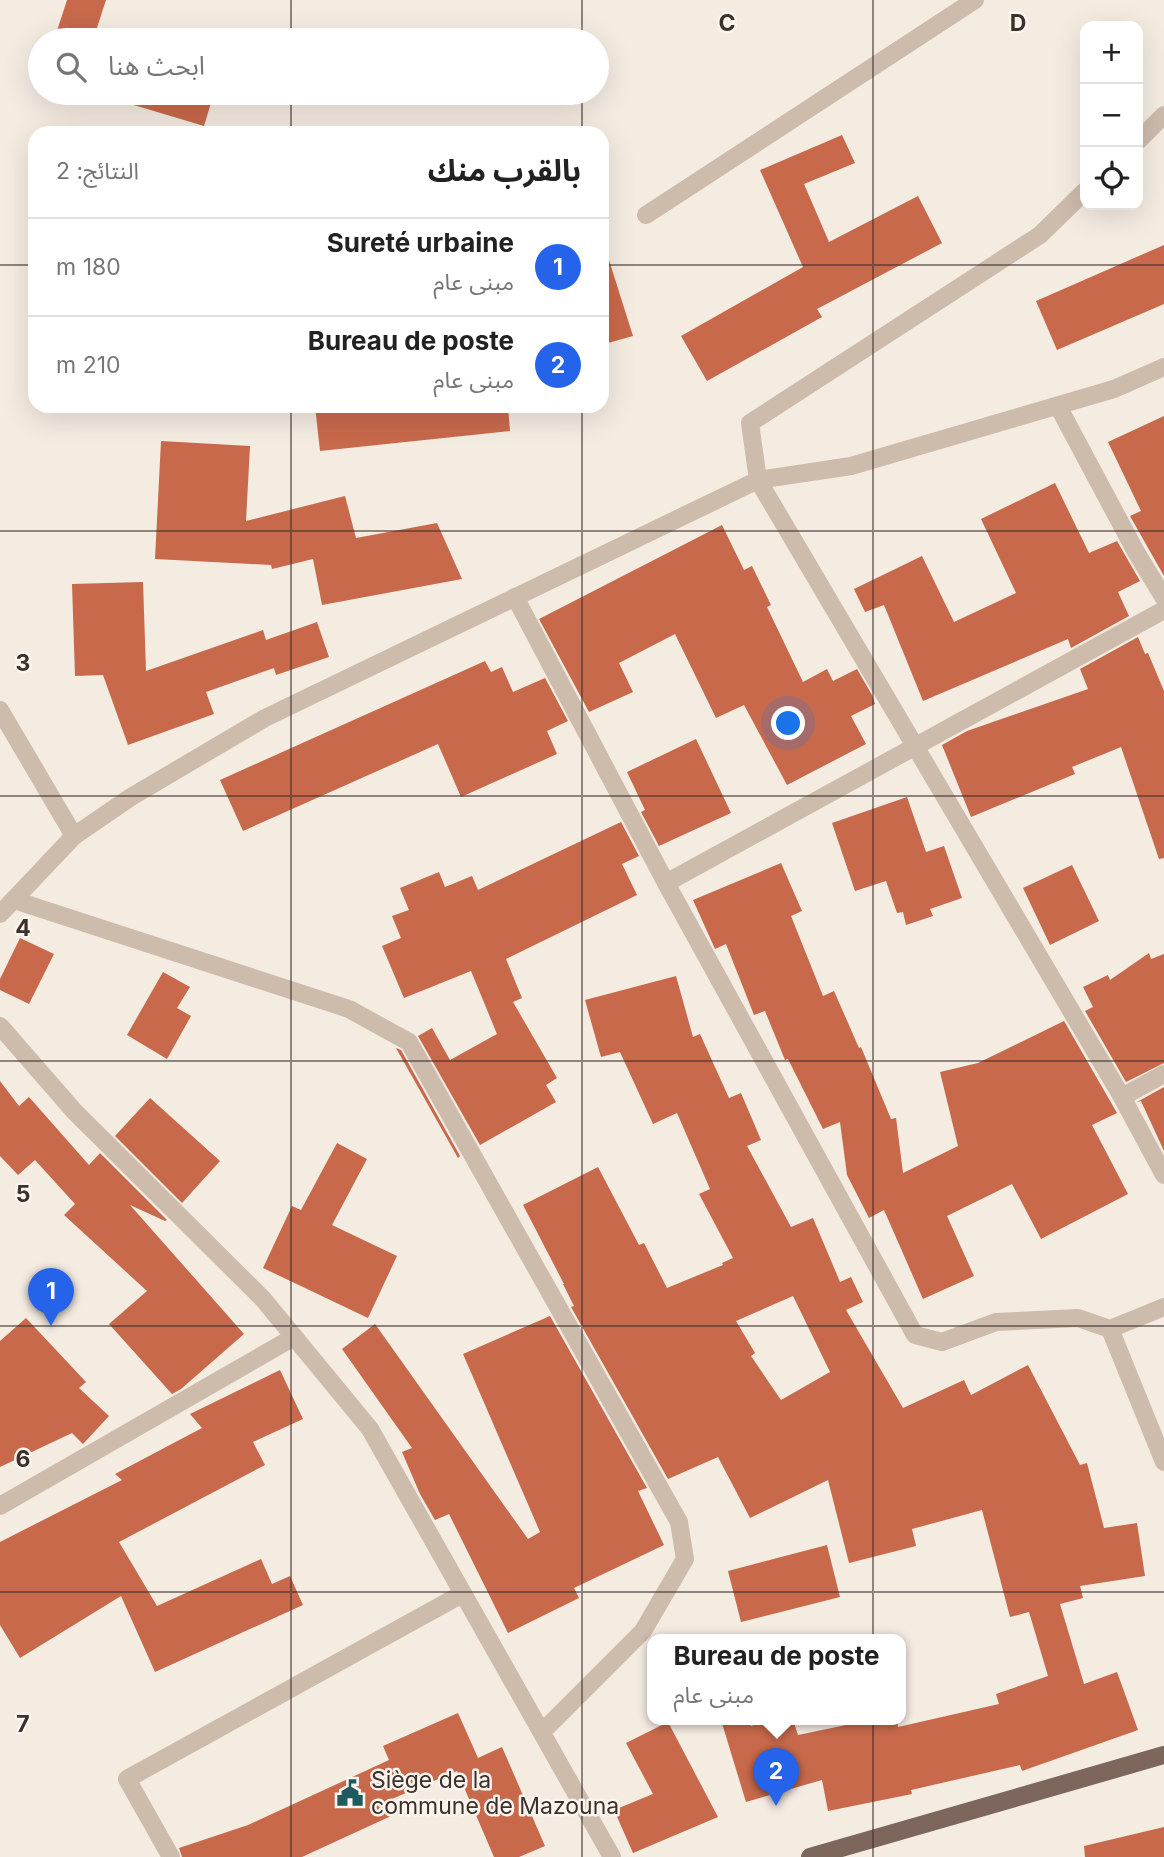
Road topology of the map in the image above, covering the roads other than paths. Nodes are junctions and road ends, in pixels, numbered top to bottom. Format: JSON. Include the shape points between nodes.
{"nodes":[{"id":1,"x":975,"y":0,"type":"edge"},
{"id":2,"x":1164,"y":115,"type":"edge"},
{"id":3,"x":1143,"y":136,"type":"edge"},
{"id":4,"x":1080,"y":196,"type":"edge"},
{"id":5,"x":646,"y":215,"type":"dead end"},
{"id":6,"x":1164,"y":368,"type":"edge"},
{"id":7,"x":1058,"y":405,"type":"junction"},
{"id":8,"x":758,"y":480,"type":"junction"},
{"id":9,"x":515,"y":597,"type":"junction"},
{"id":10,"x":1164,"y":598,"type":"edge"},
{"id":11,"x":1164,"y":610,"type":"edge"},
{"id":12,"x":0,"y":710,"type":"edge"},
{"id":13,"x":915,"y":746,"type":"junction"},
{"id":14,"x":74,"y":836,"type":"junction"},
{"id":15,"x":666,"y":883,"type":"junction"},
{"id":16,"x":14,"y":900,"type":"junction"},
{"id":17,"x":0,"y":914,"type":"edge"},
{"id":18,"x":0,"y":1026,"type":"edge"},
{"id":19,"x":1164,"y":1074,"type":"edge"},
{"id":20,"x":1122,"y":1097,"type":"junction"},
{"id":21,"x":1164,"y":1175,"type":"edge"},
{"id":22,"x":1164,"y":1307,"type":"edge"},
{"id":23,"x":1110,"y":1329,"type":"junction"},
{"id":24,"x":294,"y":1337,"type":"junction"},
{"id":25,"x":1164,"y":1462,"type":"edge"},
{"id":26,"x":0,"y":1506,"type":"edge"},
{"id":27,"x":462,"y":1594,"type":"junction"},
{"id":28,"x":542,"y":1732,"type":"junction"},
{"id":29,"x":1164,"y":1755,"type":"edge"},
{"id":30,"x":171,"y":1857,"type":"edge"},
{"id":31,"x":612,"y":1857,"type":"edge"},
{"id":32,"x":810,"y":1857,"type":"edge"}],
"edges":[{"from":1,"to":5,"type":"street"},
{"from":2,"to":3,"type":"street"},
{"from":4,"to":8,"type":"street","via":[[1040,235],[750,423]]},
{"from":6,"to":7,"type":"street"},
{"from":7,"to":8,"type":"street","via":[[851,466]]},
{"from":7,"to":10,"type":"street"},
{"from":8,"to":9,"type":"street"},
{"from":8,"to":13,"type":"street"},
{"from":9,"to":14,"type":"street","via":[[265,718]]},
{"from":9,"to":15,"type":"street"},
{"from":11,"to":13,"type":"street"},
{"from":12,"to":14,"type":"street"},
{"from":13,"to":15,"type":"street"},
{"from":13,"to":20,"type":"street"},
{"from":14,"to":16,"type":"street"},
{"from":15,"to":23,"type":"street","via":[[915,1335],[942,1342],[996,1322],[1078,1318]]},
{"from":16,"to":17,"type":"street"},
{"from":16,"to":28,"type":"street","via":[[349,1009],[409,1042],[679,1522],[685,1559],[643,1631]]},
{"from":18,"to":24,"type":"street","via":[[74,1111],[263,1299]]},
{"from":19,"to":20,"type":"street"},
{"from":20,"to":21,"type":"street"},
{"from":22,"to":23,"type":"street"},
{"from":23,"to":25,"type":"street"},
{"from":24,"to":26,"type":"street"},
{"from":24,"to":27,"type":"street","via":[[370,1429]]},
{"from":27,"to":28,"type":"street"},
{"from":27,"to":30,"type":"street","via":[[127,1779]]},
{"from":28,"to":31,"type":"street"},
{"from":29,"to":32,"type":"main road"}]}
